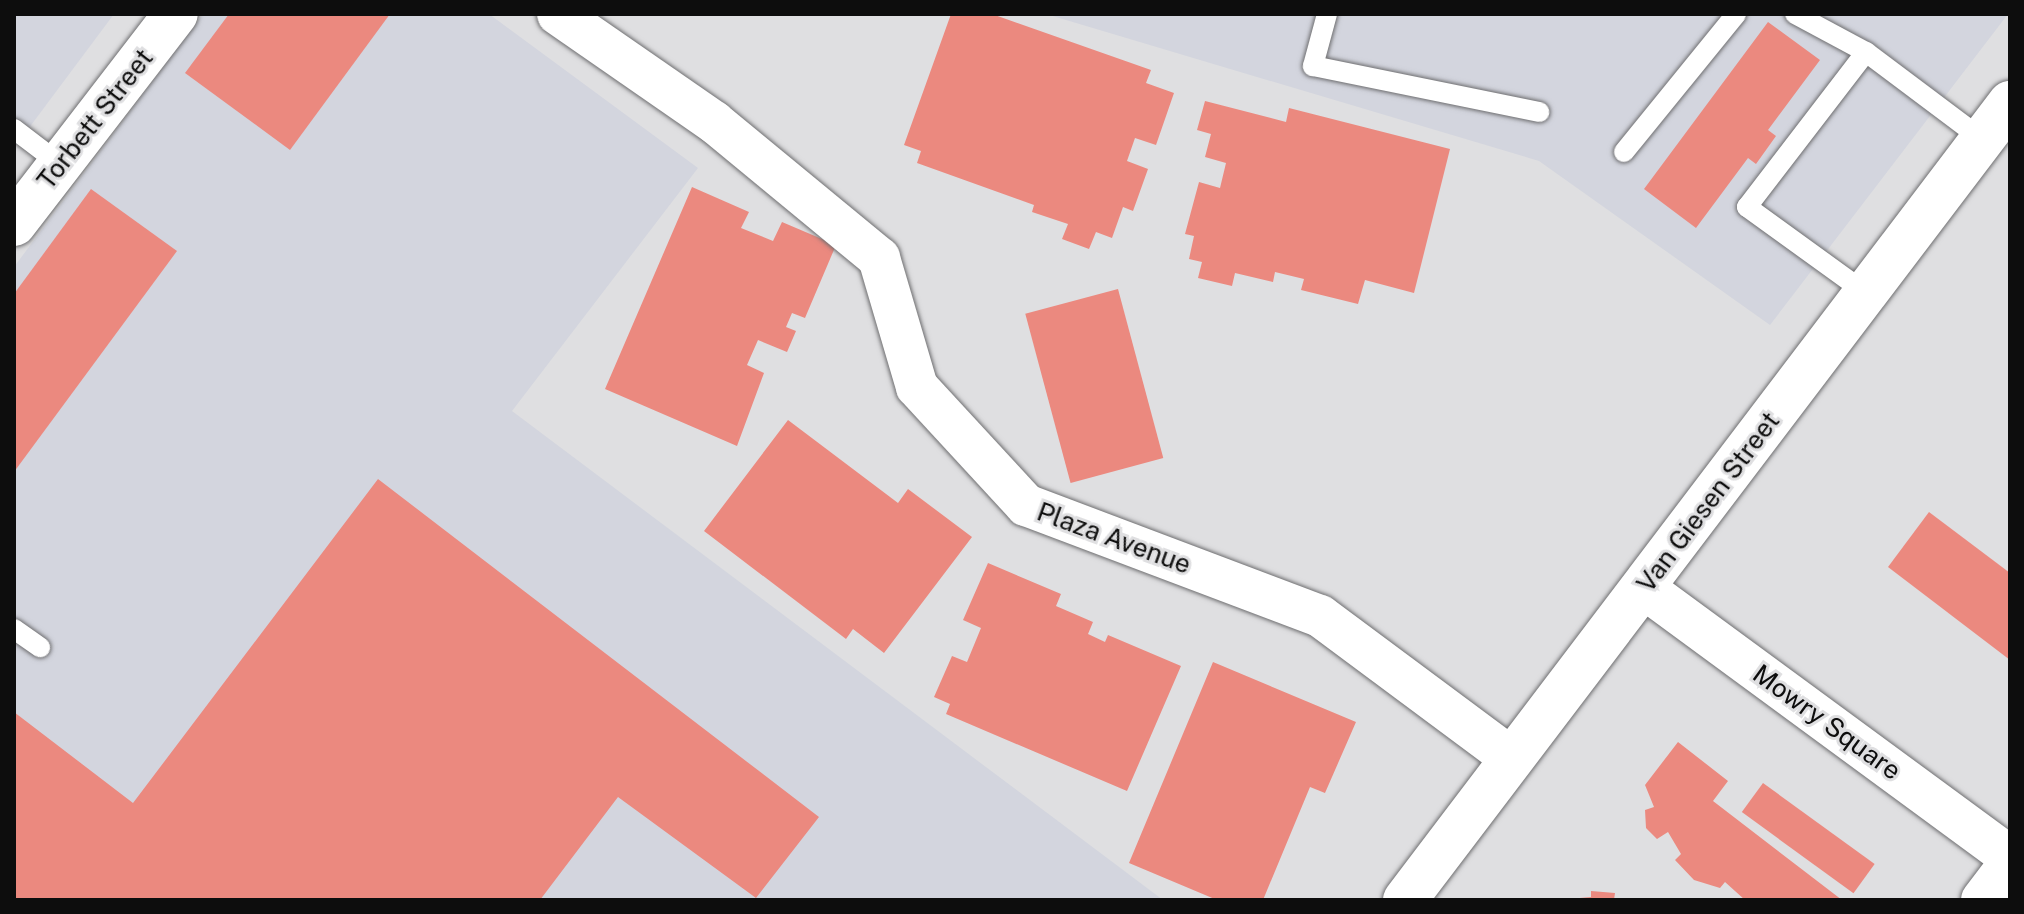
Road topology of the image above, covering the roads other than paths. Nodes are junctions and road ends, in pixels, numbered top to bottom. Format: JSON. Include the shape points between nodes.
{"nodes":[{"id":1,"x":176,"y":14,"type":"edge"},
{"id":2,"x":558,"y":14,"type":"edge"},
{"id":3,"x":1327,"y":14,"type":"edge"},
{"id":4,"x":1736,"y":14,"type":"edge"},
{"id":5,"x":1795,"y":14,"type":"edge"},
{"id":6,"x":1866,"y":52,"type":"junction"},
{"id":7,"x":2010,"y":103,"type":"edge"},
{"id":8,"x":1539,"y":112,"type":"dead end"},
{"id":9,"x":14,"y":129,"type":"edge"},
{"id":10,"x":1982,"y":139,"type":"junction"},
{"id":11,"x":1624,"y":152,"type":"dead end"},
{"id":12,"x":60,"y":164,"type":"junction"},
{"id":13,"x":14,"y":224,"type":"edge"},
{"id":14,"x":1866,"y":293,"type":"junction"},
{"id":15,"x":1644,"y":588,"type":"junction"},
{"id":16,"x":14,"y":629,"type":"edge"},
{"id":17,"x":40,"y":647,"type":"dead end"},
{"id":18,"x":1510,"y":757,"type":"junction"},
{"id":19,"x":2010,"y":857,"type":"edge"},
{"id":20,"x":2010,"y":863,"type":"edge"},
{"id":21,"x":1414,"y":897,"type":"edge"},
{"id":22,"x":1982,"y":900,"type":"edge"}],
"edges":[{"from":1,"to":12,"type":"main road","name":"Torbett Street"},
{"from":2,"to":18,"type":"street","name":"Plaza Avenue","via":[[714,122],[879,258],[917,387],[1026,505],[1320,616]]},
{"from":3,"to":8,"type":"lane","via":[[1313,66]]},
{"from":4,"to":11,"type":"lane"},
{"from":5,"to":6,"type":"lane"},
{"from":6,"to":10,"type":"lane"},
{"from":6,"to":14,"type":"lane","via":[[1747,207]]},
{"from":7,"to":10,"type":"main road","name":"Van Giesen Street"},
{"from":9,"to":12,"type":"lane"},
{"from":10,"to":14,"type":"main road","name":"Van Giesen Street"},
{"from":12,"to":13,"type":"main road","name":"Torbett Street"},
{"from":14,"to":15,"type":"main road","name":"Van Giesen Street"},
{"from":15,"to":18,"type":"main road","name":"Van Giesen Street"},
{"from":15,"to":19,"type":"street","name":"Mowry Square"},
{"from":16,"to":17,"type":"lane"},
{"from":18,"to":21,"type":"main road","name":"Van Giesen Street"},
{"from":20,"to":22,"type":"street"}]}
